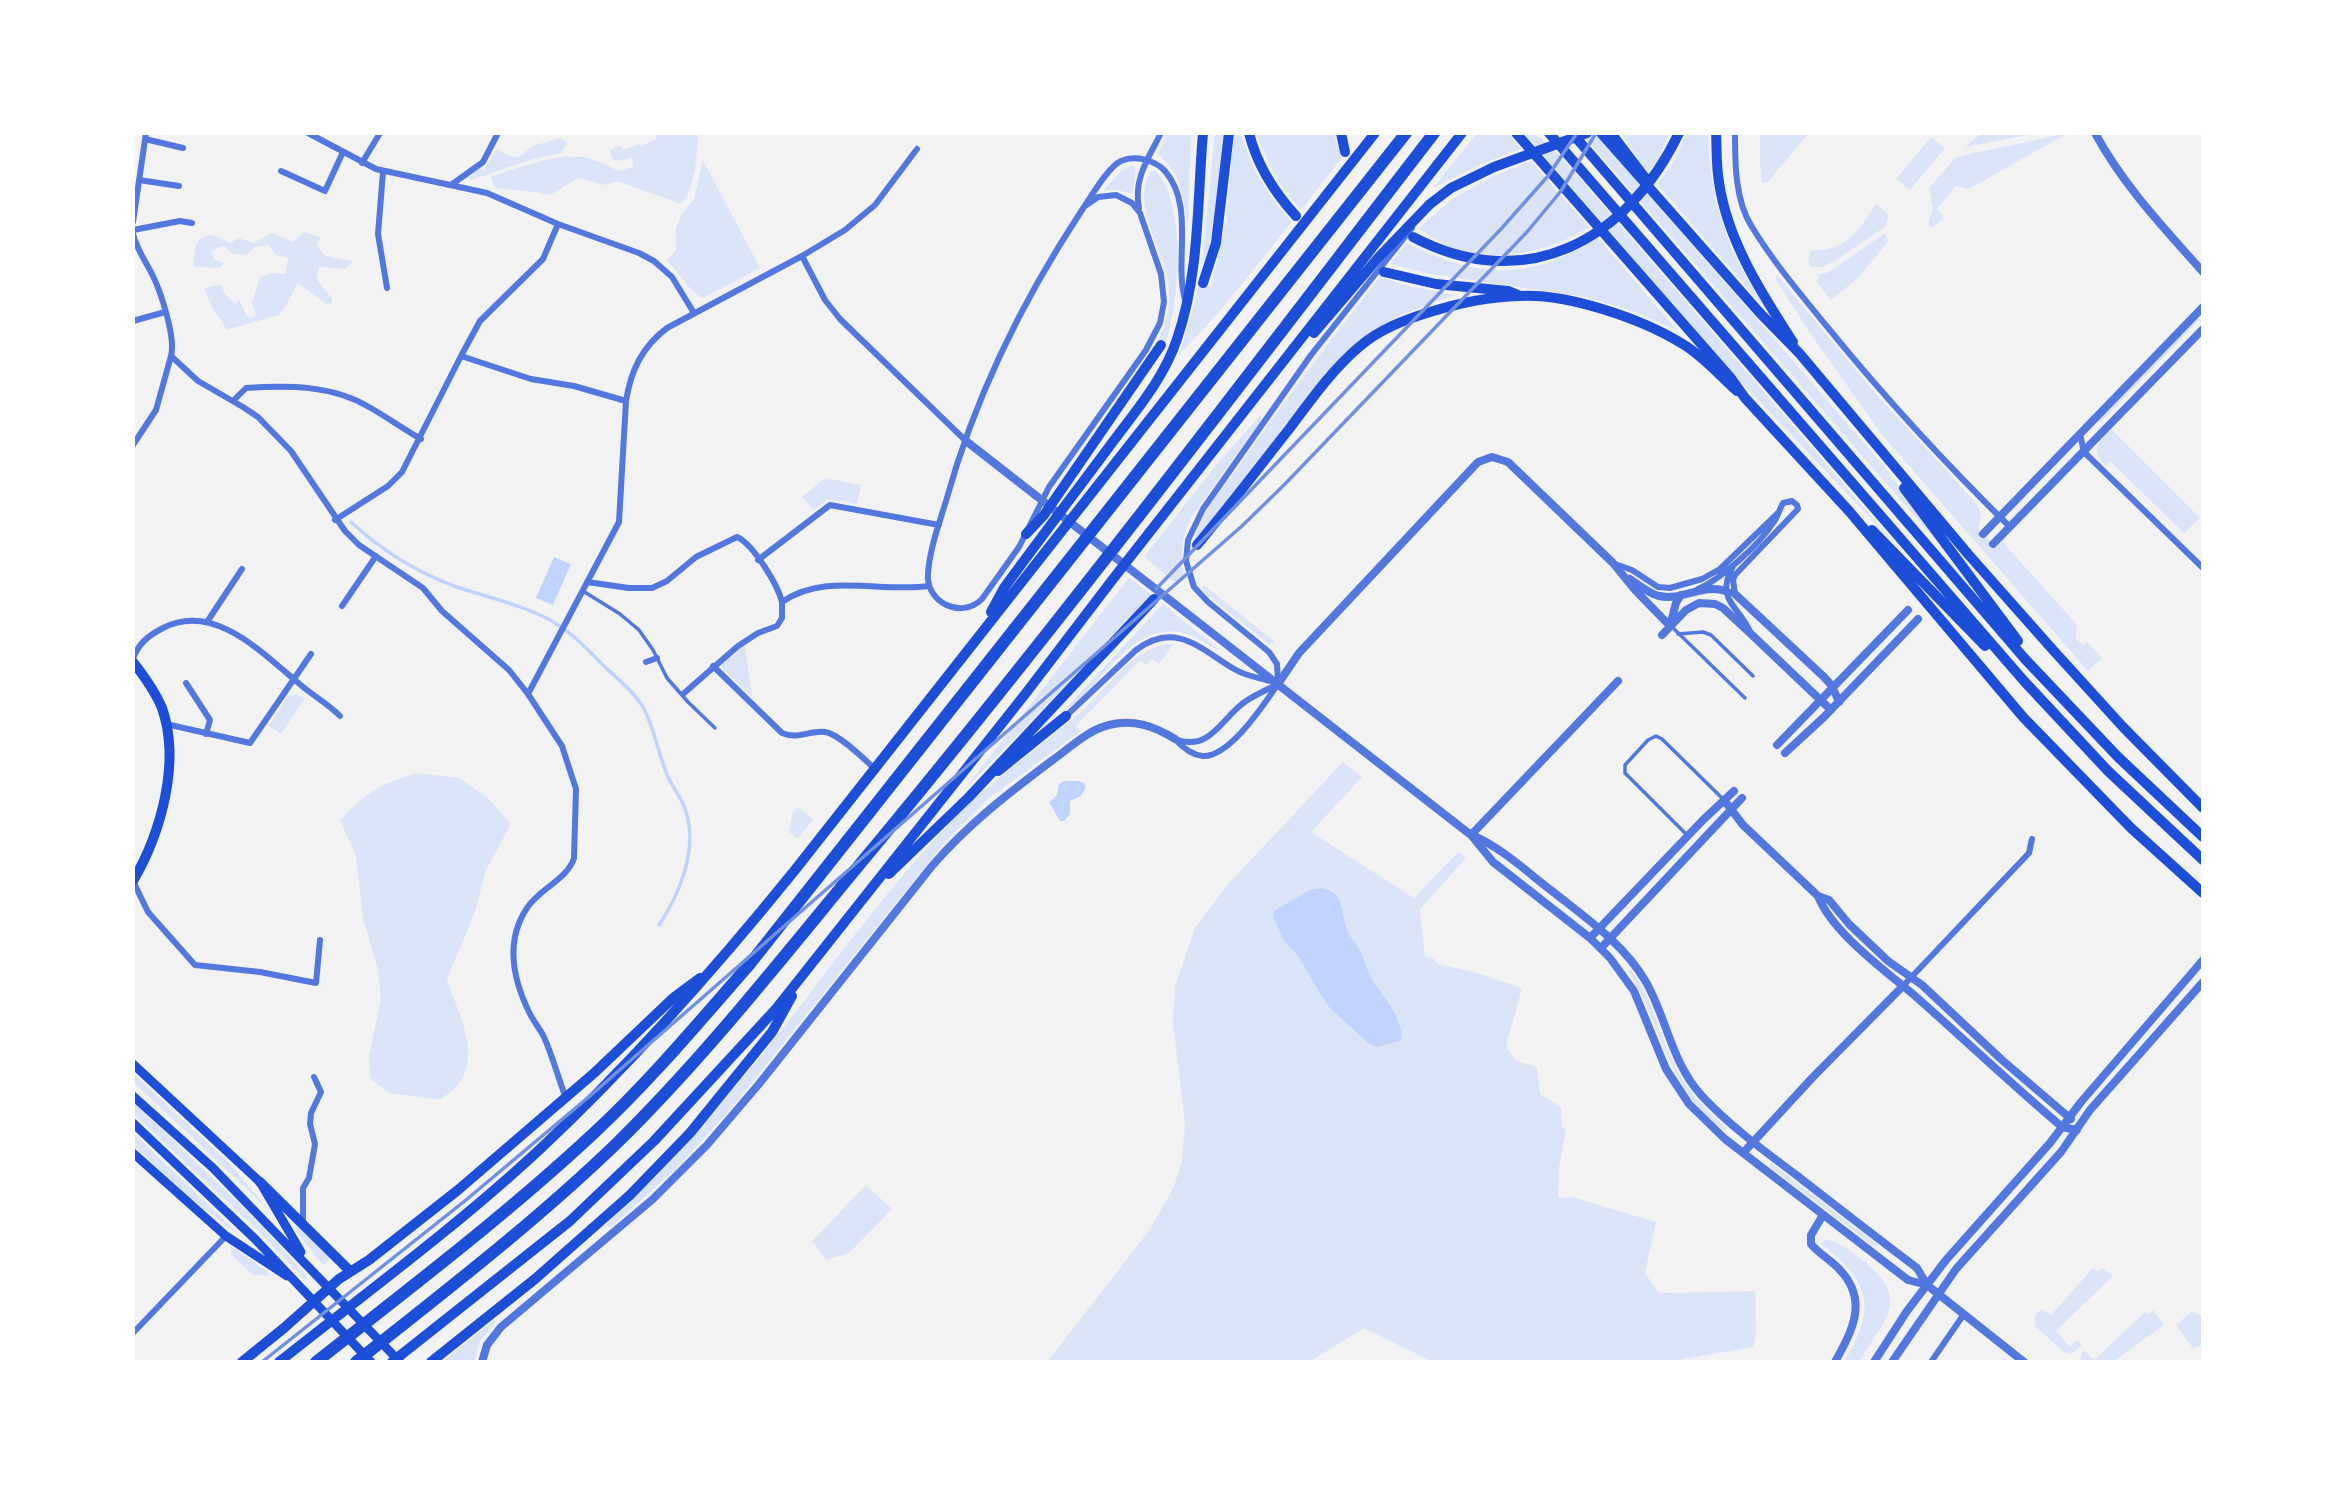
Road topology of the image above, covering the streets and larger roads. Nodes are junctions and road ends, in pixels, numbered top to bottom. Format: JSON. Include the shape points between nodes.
{"nodes":[{"id":1,"x":308,"y":133,"type":"edge"},
{"id":2,"x":380,"y":133,"type":"edge"},
{"id":3,"x":498,"y":133,"type":"edge"},
{"id":4,"x":1161,"y":133,"type":"edge"},
{"id":5,"x":1203,"y":133,"type":"edge"},
{"id":6,"x":1229,"y":133,"type":"edge"},
{"id":7,"x":1249,"y":133,"type":"edge"},
{"id":8,"x":1341,"y":133,"type":"edge"},
{"id":9,"x":1375,"y":133,"type":"edge"},
{"id":10,"x":1406,"y":133,"type":"edge"},
{"id":11,"x":1434,"y":133,"type":"edge"},
{"id":12,"x":1462,"y":133,"type":"edge"},
{"id":13,"x":1516,"y":133,"type":"edge"},
{"id":14,"x":1549,"y":133,"type":"edge"},
{"id":15,"x":1572,"y":133,"type":"edge"},
{"id":16,"x":1587,"y":133,"type":"edge"},
{"id":17,"x":1601,"y":133,"type":"edge"},
{"id":18,"x":1611,"y":133,"type":"edge"},
{"id":19,"x":1679,"y":133,"type":"edge"},
{"id":20,"x":1716,"y":133,"type":"edge"},
{"id":21,"x":1735,"y":133,"type":"edge"},
{"id":22,"x":2095,"y":133,"type":"edge"},
{"id":23,"x":146,"y":136,"type":"edge"},
{"id":24,"x":183,"y":148,"type":"dead end"},
{"id":25,"x":917,"y":149,"type":"dead end"},
{"id":26,"x":343,"y":152,"type":"junction"},
{"id":27,"x":1345,"y":152,"type":"dead end"},
{"id":28,"x":1147,"y":160,"type":"junction"},
{"id":29,"x":362,"y":163,"type":"junction"},
{"id":30,"x":281,"y":171,"type":"dead end"},
{"id":31,"x":383,"y":172,"type":"junction"},
{"id":32,"x":139,"y":180,"type":"junction"},
{"id":33,"x":451,"y":186,"type":"junction"},
{"id":34,"x":179,"y":187,"type":"dead end"},
{"id":35,"x":1658,"y":197,"type":"junction"},
{"id":36,"x":1430,"y":204,"type":"junction"},
{"id":37,"x":1085,"y":206,"type":"junction"},
{"id":38,"x":1140,"y":213,"type":"junction"},
{"id":39,"x":1296,"y":216,"type":"dead end"},
{"id":40,"x":133,"y":222,"type":"edge"},
{"id":41,"x":192,"y":223,"type":"dead end"},
{"id":42,"x":558,"y":224,"type":"junction"},
{"id":43,"x":133,"y":232,"type":"edge"},
{"id":44,"x":1412,"y":237,"type":"dead end"},
{"id":45,"x":135,"y":249,"type":"edge"},
{"id":46,"x":802,"y":256,"type":"junction"},
{"id":47,"x":1384,"y":272,"type":"dead end"},
{"id":48,"x":2203,"y":272,"type":"edge"},
{"id":49,"x":1203,"y":283,"type":"dead end"},
{"id":50,"x":387,"y":288,"type":"dead end"},
{"id":51,"x":1518,"y":296,"type":"junction"},
{"id":52,"x":1187,"y":305,"type":"junction"},
{"id":53,"x":2203,"y":307,"type":"edge"},
{"id":54,"x":165,"y":312,"type":"junction"},
{"id":55,"x":694,"y":313,"type":"junction"},
{"id":56,"x":133,"y":321,"type":"edge"},
{"id":57,"x":2203,"y":329,"type":"edge"},
{"id":58,"x":1161,"y":345,"type":"dead end"},
{"id":59,"x":1800,"y":354,"type":"junction"},
{"id":60,"x":171,"y":356,"type":"junction"},
{"id":61,"x":461,"y":356,"type":"junction"},
{"id":62,"x":1285,"y":359,"type":"junction"},
{"id":63,"x":1745,"y":398,"type":"junction"},
{"id":64,"x":233,"y":401,"type":"junction"},
{"id":65,"x":626,"y":401,"type":"junction"},
{"id":66,"x":2080,"y":434,"type":"junction"},
{"id":67,"x":421,"y":439,"type":"junction"},
{"id":68,"x":966,"y":441,"type":"junction"},
{"id":69,"x":133,"y":445,"type":"edge"},
{"id":70,"x":1876,"y":446,"type":"junction"},
{"id":71,"x":2084,"y":452,"type":"junction"},
{"id":72,"x":1849,"y":511,"type":"junction"},
{"id":73,"x":1779,"y":513,"type":"junction"},
{"id":74,"x":2000,"y":517,"type":"junction"},
{"id":75,"x":335,"y":520,"type":"junction"},
{"id":76,"x":939,"y":525,"type":"junction"},
{"id":77,"x":2010,"y":527,"type":"junction"},
{"id":78,"x":1026,"y":534,"type":"junction"},
{"id":79,"x":1983,"y":534,"type":"dead end"},
{"id":80,"x":1993,"y":544,"type":"dead end"},
{"id":81,"x":1197,"y":545,"type":"dead end"},
{"id":82,"x":376,"y":556,"type":"junction"},
{"id":83,"x":758,"y":560,"type":"junction"},
{"id":84,"x":1614,"y":563,"type":"junction"},
{"id":85,"x":1733,"y":566,"type":"junction"},
{"id":86,"x":2203,"y":568,"type":"edge"},
{"id":87,"x":242,"y":569,"type":"dead end"},
{"id":88,"x":1624,"y":576,"type":"junction"},
{"id":89,"x":587,"y":582,"type":"junction"},
{"id":90,"x":929,"y":586,"type":"junction"},
{"id":91,"x":1692,"y":591,"type":"junction"},
{"id":92,"x":1730,"y":592,"type":"junction"},
{"id":93,"x":1681,"y":595,"type":"junction"},
{"id":94,"x":1154,"y":599,"type":"dead end"},
{"id":95,"x":782,"y":603,"type":"junction"},
{"id":96,"x":342,"y":606,"type":"dead end"},
{"id":97,"x":1908,"y":610,"type":"dead end"},
{"id":98,"x":1919,"y":619,"type":"dead end"},
{"id":99,"x":207,"y":622,"type":"junction"},
{"id":100,"x":1670,"y":626,"type":"junction"},
{"id":101,"x":1751,"y":634,"type":"junction"},
{"id":102,"x":1662,"y":635,"type":"dead end"},
{"id":103,"x":977,"y":638,"type":"junction"},
{"id":104,"x":311,"y":654,"type":"dead end"},
{"id":105,"x":657,"y":658,"type":"road end"},
{"id":106,"x":133,"y":660,"type":"edge"},
{"id":107,"x":646,"y":662,"type":"dead end"},
{"id":108,"x":712,"y":666,"type":"junction"},
{"id":109,"x":294,"y":679,"type":"junction"},
{"id":110,"x":2046,"y":680,"type":"junction"},
{"id":111,"x":1619,"y":681,"type":"dead end"},
{"id":112,"x":2024,"y":681,"type":"junction"},
{"id":113,"x":186,"y":683,"type":"dead end"},
{"id":114,"x":1278,"y":684,"type":"junction"},
{"id":115,"x":1832,"y":687,"type":"junction"},
{"id":116,"x":528,"y":694,"type":"junction"},
{"id":117,"x":683,"y":694,"type":"road end"},
{"id":118,"x":1820,"y":700,"type":"junction"},
{"id":119,"x":1842,"y":705,"type":"junction"},
{"id":120,"x":1831,"y":710,"type":"junction"},
{"id":121,"x":340,"y":716,"type":"dead end"},
{"id":122,"x":1066,"y":716,"type":"joint"},
{"id":123,"x":166,"y":724,"type":"junction"},
{"id":124,"x":206,"y":734,"type":"junction"},
{"id":125,"x":1175,"y":739,"type":"junction"},
{"id":126,"x":1777,"y":745,"type":"dead end"},
{"id":127,"x":1785,"y":753,"type":"dead end"},
{"id":128,"x":874,"y":768,"type":"junction"},
{"id":129,"x":1734,"y":791,"type":"dead end"},
{"id":130,"x":969,"y":797,"type":"junction"},
{"id":131,"x":1742,"y":798,"type":"dead end"},
{"id":132,"x":1724,"y":800,"type":"junction"},
{"id":133,"x":2203,"y":808,"type":"edge"},
{"id":134,"x":1731,"y":810,"type":"junction"},
{"id":135,"x":1471,"y":835,"type":"junction"},
{"id":136,"x":2203,"y":838,"type":"edge"},
{"id":137,"x":2032,"y":839,"type":"dead end"},
{"id":138,"x":2203,"y":860,"type":"edge"},
{"id":139,"x":133,"y":881,"type":"edge"},
{"id":140,"x":2203,"y":893,"type":"edge"},
{"id":141,"x":866,"y":896,"type":"junction"},
{"id":142,"x":1818,"y":896,"type":"junction"},
{"id":143,"x":1599,"y":929,"type":"junction"},
{"id":144,"x":1590,"y":938,"type":"junction"},
{"id":145,"x":1610,"y":938,"type":"junction"},
{"id":146,"x":320,"y":940,"type":"dead end"},
{"id":147,"x":1601,"y":948,"type":"junction"},
{"id":148,"x":2203,"y":960,"type":"edge"},
{"id":149,"x":716,"y":966,"type":"junction"},
{"id":150,"x":806,"y":971,"type":"junction"},
{"id":151,"x":1911,"y":978,"type":"junction"},
{"id":152,"x":2203,"y":982,"type":"edge"},
{"id":153,"x":1903,"y":986,"type":"junction"},
{"id":154,"x":133,"y":1064,"type":"edge"},
{"id":155,"x":314,"y":1077,"type":"dead end"},
{"id":156,"x":133,"y":1096,"type":"edge"},
{"id":157,"x":566,"y":1098,"type":"junction"},
{"id":158,"x":2070,"y":1116,"type":"junction"},
{"id":159,"x":133,"y":1123,"type":"edge"},
{"id":160,"x":2062,"y":1127,"type":"junction"},
{"id":161,"x":2077,"y":1130,"type":"junction"},
{"id":162,"x":1753,"y":1142,"type":"junction"},
{"id":163,"x":133,"y":1153,"type":"edge"},
{"id":164,"x":1743,"y":1153,"type":"junction"},
{"id":165,"x":260,"y":1182,"type":"junction"},
{"id":166,"x":1824,"y":1215,"type":"junction"},
{"id":167,"x":303,"y":1223,"type":"junction"},
{"id":168,"x":226,"y":1236,"type":"junction"},
{"id":169,"x":309,"y":1266,"type":"junction"},
{"id":170,"x":350,"y":1271,"type":"junction"},
{"id":171,"x":297,"y":1282,"type":"junction"},
{"id":172,"x":1927,"y":1285,"type":"junction"},
{"id":173,"x":329,"y":1286,"type":"junction"},
{"id":174,"x":1938,"y":1294,"type":"junction"},
{"id":175,"x":314,"y":1300,"type":"junction"},
{"id":176,"x":1964,"y":1314,"type":"junction"},
{"id":177,"x":133,"y":1333,"type":"edge"},
{"id":178,"x":242,"y":1362,"type":"edge"},
{"id":179,"x":279,"y":1362,"type":"edge"},
{"id":180,"x":316,"y":1362,"type":"edge"},
{"id":181,"x":356,"y":1362,"type":"edge"},
{"id":182,"x":371,"y":1362,"type":"edge"},
{"id":183,"x":392,"y":1362,"type":"edge"},
{"id":184,"x":400,"y":1362,"type":"edge"},
{"id":185,"x":431,"y":1362,"type":"edge"},
{"id":186,"x":482,"y":1362,"type":"edge"},
{"id":187,"x":1835,"y":1362,"type":"edge"},
{"id":188,"x":1874,"y":1362,"type":"edge"},
{"id":189,"x":1892,"y":1362,"type":"edge"},
{"id":190,"x":1931,"y":1362,"type":"edge"},
{"id":191,"x":2024,"y":1362,"type":"edge"}],
"edges":[{"from":1,"to":26,"type":"street"},
{"from":2,"to":29,"type":"street"},
{"from":3,"to":33,"type":"street","via":[[483,162]]},
{"from":4,"to":28,"type":"street"},
{"from":5,"to":52,"type":"main road"},
{"from":6,"to":49,"type":"main road","via":[[1218,236]]},
{"from":7,"to":39,"type":"main road","via":[[1268,179]]},
{"from":8,"to":27,"type":"main road"},
{"from":9,"to":103,"type":"main road"},
{"from":10,"to":180,"type":"highway","via":[[749,965],[680,1044],[549,1174]]},
{"from":11,"to":181,"type":"highway","via":[[969,731],[698,1058],[564,1192]]},
{"from":12,"to":62,"type":"main road"},
{"from":13,"to":63,"type":"highway"},
{"from":14,"to":112,"type":"highway"},
{"from":15,"to":110,"type":"highway"},
{"from":16,"to":36,"type":"main road","via":[[1457,184]]},
{"from":17,"to":35,"type":"highway"},
{"from":18,"to":35,"type":"main road"},
{"from":19,"to":44,"type":"main road","via":[[1654,177],[1624,211],[1592,235],[1546,256],[1496,263],[1451,255]]},
{"from":20,"to":59,"type":"main road","via":[[1719,183],[1732,231],[1769,307]]},
{"from":21,"to":74,"type":"street","via":[[1742,202],[1771,255],[1854,360]]},
{"from":22,"to":48,"type":"street","via":[[2124,181]]},
{"from":23,"to":24,"type":"street"},
{"from":23,"to":32,"type":"street","via":[[139,153]]},
{"from":25,"to":46,"type":"street","via":[[875,205]]},
{"from":26,"to":29,"type":"street"},
{"from":26,"to":30,"type":"street","via":[[325,191]]},
{"from":28,"to":37,"type":"street","via":[[1117,164]]},
{"from":28,"to":38,"type":"street","via":[[1138,188]]},
{"from":28,"to":52,"type":"street","via":[[1166,172],[1176,192]]},
{"from":29,"to":31,"type":"street"},
{"from":31,"to":33,"type":"street"},
{"from":31,"to":50,"type":"street","via":[[378,234]]},
{"from":32,"to":34,"type":"street"},
{"from":32,"to":40,"type":"street"},
{"from":33,"to":42,"type":"street","via":[[492,195]]},
{"from":35,"to":59,"type":"highway"},
{"from":36,"to":62,"type":"main road","via":[[1304,344]]},
{"from":36,"to":114,"type":"street","via":[[1311,355],[1198,516],[1186,545],[1190,579],[1200,595],[1269,652],[1278,664]]},
{"from":37,"to":38,"type":"street","via":[[1098,197],[1116,195]]},
{"from":37,"to":68,"type":"street","via":[[1020,312],[991,371]]},
{"from":38,"to":78,"type":"street","via":[[1161,274],[1164,302],[1160,323],[1146,350],[1049,487]]},
{"from":41,"to":43,"type":"street","via":[[180,221]]},
{"from":42,"to":55,"type":"street","via":[[654,261],[677,283]]},
{"from":42,"to":61,"type":"street","via":[[543,259],[480,321]]},
{"from":43,"to":45,"type":"street"},
{"from":45,"to":54,"type":"street","via":[[153,275]]},
{"from":46,"to":55,"type":"street"},
{"from":46,"to":68,"type":"street","via":[[840,319]]},
{"from":47,"to":51,"type":"main road"},
{"from":51,"to":63,"type":"main road","via":[[1603,309],[1658,330],[1695,352]]},
{"from":51,"to":81,"type":"main road","via":[[1453,305],[1393,324],[1364,343],[1336,371]]},
{"from":52,"to":103,"type":"main road","via":[[1177,340],[1157,379],[1004,588]]},
{"from":53,"to":66,"type":"street"},
{"from":54,"to":56,"type":"street"},
{"from":54,"to":60,"type":"street","via":[[173,343]]},
{"from":55,"to":65,"type":"street","via":[[647,346],[635,365]]},
{"from":57,"to":71,"type":"street"},
{"from":58,"to":78,"type":"main road"},
{"from":59,"to":70,"type":"highway"},
{"from":60,"to":64,"type":"street","via":[[198,381]]},
{"from":60,"to":69,"type":"street","via":[[156,410]]},
{"from":61,"to":65,"type":"street","via":[[531,379]]},
{"from":61,"to":67,"type":"street"},
{"from":62,"to":141,"type":"main road"},
{"from":63,"to":72,"type":"highway"},
{"from":64,"to":67,"type":"street","via":[[246,388],[307,387],[367,406]]},
{"from":64,"to":75,"type":"street","via":[[258,417],[291,451]]},
{"from":65,"to":89,"type":"street","via":[[619,522]]},
{"from":66,"to":71,"type":"street"},
{"from":66,"to":74,"type":"street"},
{"from":67,"to":75,"type":"street","via":[[395,480]]},
{"from":68,"to":76,"type":"street"},
{"from":68,"to":114,"type":"street"},
{"from":70,"to":110,"type":"highway"},
{"from":70,"to":133,"type":"highway","via":[[2053,650]]},
{"from":71,"to":77,"type":"street"},
{"from":71,"to":86,"type":"street"},
{"from":72,"to":112,"type":"highway"},
{"from":72,"to":140,"type":"highway","via":[[2023,717],[2131,828]]},
{"from":73,"to":84,"type":"street","via":[[1725,564],[1702,579],[1670,589]]},
{"from":73,"to":85,"type":"street"},
{"from":73,"to":92,"type":"street","via":[[1788,500],[1797,505],[1735,575]]},
{"from":74,"to":77,"type":"street"},
{"from":74,"to":79,"type":"street"},
{"from":75,"to":82,"type":"street"},
{"from":76,"to":83,"type":"street","via":[[830,505]]},
{"from":76,"to":90,"type":"street","via":[[928,569]]},
{"from":77,"to":80,"type":"street"},
{"from":78,"to":90,"type":"street","via":[[975,605],[943,604]]},
{"from":82,"to":96,"type":"street"},
{"from":82,"to":116,"type":"street","via":[[426,592],[500,660]]},
{"from":83,"to":89,"type":"street","via":[[737,537],[696,557],[652,587]]},
{"from":83,"to":95,"type":"street"},
{"from":84,"to":88,"type":"street"},
{"from":84,"to":114,"type":"street","via":[[1508,462],[1492,457],[1478,462],[1299,653]]},
{"from":85,"to":91,"type":"street","via":[[1712,583]]},
{"from":85,"to":92,"type":"street","via":[[1727,582]]},
{"from":87,"to":99,"type":"street"},
{"from":88,"to":93,"type":"street","via":[[1655,595]]},
{"from":88,"to":100,"type":"street"},
{"from":89,"to":116,"type":"street"},
{"from":90,"to":95,"type":"street","via":[[829,585]]},
{"from":91,"to":92,"type":"street"},
{"from":91,"to":93,"type":"street"},
{"from":92,"to":101,"type":"street","via":[[1730,603]]},
{"from":92,"to":115,"type":"street"},
{"from":93,"to":100,"type":"street"},
{"from":94,"to":130,"type":"main road"},
{"from":95,"to":108,"type":"street","via":[[777,626],[750,637]]},
{"from":97,"to":115,"type":"street"},
{"from":98,"to":119,"type":"street"},
{"from":99,"to":106,"type":"street","via":[[191,619],[171,624],[145,638]]},
{"from":99,"to":109,"type":"street","via":[[248,640]]},
{"from":100,"to":101,"type":"street","via":[[1699,603],[1716,604]]},
{"from":100,"to":102,"type":"street"},
{"from":101,"to":118,"type":"street"},
{"from":103,"to":128,"type":"main road"},
{"from":104,"to":109,"type":"street"},
{"from":105,"to":107,"type":"street"},
{"from":106,"to":123,"type":"main road","via":[[158,699]]},
{"from":108,"to":117,"type":"street"},
{"from":108,"to":128,"type":"street","via":[[782,733],[791,737],[831,734]]},
{"from":109,"to":121,"type":"street"},
{"from":109,"to":124,"type":"street","via":[[250,743]]},
{"from":110,"to":136,"type":"highway"},
{"from":111,"to":135,"type":"street"},
{"from":112,"to":138,"type":"highway","via":[[2108,771]]},
{"from":113,"to":124,"type":"street","via":[[210,720]]},
{"from":114,"to":122,"type":"street","via":[[1236,670],[1188,641],[1160,638],[1136,650]]},
{"from":114,"to":125,"type":"street","via":[[1244,702],[1207,738],[1191,743]]},
{"from":114,"to":125,"type":"street","via":[[1257,714],[1220,750],[1198,755]]},
{"from":114,"to":135,"type":"street"},
{"from":115,"to":118,"type":"street"},
{"from":115,"to":119,"type":"street"},
{"from":116,"to":157,"type":"street","via":[[562,746],[576,789],[576,847],[571,867],[526,909],[512,954],[524,1000],[545,1040]]},
{"from":118,"to":120,"type":"street"},
{"from":118,"to":126,"type":"street"},
{"from":119,"to":120,"type":"street"},
{"from":120,"to":127,"type":"street"},
{"from":122,"to":130,"type":"main road"},
{"from":123,"to":124,"type":"street"},
{"from":123,"to":139,"type":"main road","via":[[169,766],[162,811]]},
{"from":125,"to":186,"type":"street","via":[[1137,723],[1101,727],[975,821],[932,866],[707,1145],[653,1199],[501,1327],[487,1345]]},
{"from":128,"to":149,"type":"main road"},
{"from":129,"to":132,"type":"street"},
{"from":130,"to":141,"type":"main road"},
{"from":131,"to":134,"type":"street"},
{"from":132,"to":134,"type":"street"},
{"from":132,"to":143,"type":"street"},
{"from":134,"to":142,"type":"street"},
{"from":134,"to":145,"type":"street"},
{"from":135,"to":143,"type":"street","via":[[1495,846]]},
{"from":135,"to":144,"type":"street","via":[[1493,862]]},
{"from":137,"to":151,"type":"street","via":[[2029,853]]},
{"from":139,"to":146,"type":"street","via":[[148,912],[195,965],[316,983]]},
{"from":141,"to":150,"type":"main road"},
{"from":142,"to":151,"type":"street","via":[[1829,900],[1849,924]]},
{"from":142,"to":153,"type":"street","via":[[1843,931]]},
{"from":143,"to":144,"type":"street"},
{"from":143,"to":145,"type":"street"},
{"from":144,"to":147,"type":"street"},
{"from":145,"to":147,"type":"street"},
{"from":145,"to":162,"type":"street","via":[[1645,981],[1690,1081]]},
{"from":147,"to":164,"type":"street","via":[[1634,991],[1666,1069],[1684,1098]]},
{"from":148,"to":158,"type":"street"},
{"from":149,"to":157,"type":"main road","via":[[673,998]]},
{"from":149,"to":179,"type":"main road","via":[[598,1093],[537,1151],[467,1213]]},
{"from":150,"to":183,"type":"main road","via":[[654,1140],[570,1221]]},
{"from":150,"to":185,"type":"main road","via":[[772,1032],[690,1133],[630,1195],[535,1279]]},
{"from":151,"to":153,"type":"street"},
{"from":151,"to":158,"type":"street"},
{"from":152,"to":161,"type":"street"},
{"from":153,"to":160,"type":"street"},
{"from":153,"to":162,"type":"street"},
{"from":154,"to":165,"type":"main road"},
{"from":155,"to":167,"type":"street","via":[[321,1095],[311,1113],[316,1143],[303,1188]]},
{"from":156,"to":169,"type":"main road","via":[[213,1168]]},
{"from":157,"to":170,"type":"main road","via":[[458,1190]]},
{"from":158,"to":160,"type":"street"},
{"from":158,"to":161,"type":"street"},
{"from":159,"to":171,"type":"main road"},
{"from":160,"to":161,"type":"street"},
{"from":160,"to":172,"type":"street"},
{"from":161,"to":174,"type":"street"},
{"from":162,"to":164,"type":"street"},
{"from":162,"to":172,"type":"street","via":[[1917,1268]]},
{"from":163,"to":168,"type":"main road"},
{"from":164,"to":166,"type":"street"},
{"from":165,"to":167,"type":"main road"},
{"from":165,"to":169,"type":"main road"},
{"from":166,"to":172,"type":"street","via":[[1908,1280]]},
{"from":166,"to":187,"type":"street","via":[[1811,1235],[1811,1244],[1843,1273],[1856,1305],[1851,1333]]},
{"from":167,"to":170,"type":"main road"},
{"from":168,"to":171,"type":"main road"},
{"from":168,"to":177,"type":"street"},
{"from":169,"to":173,"type":"main road"},
{"from":170,"to":173,"type":"main road"},
{"from":171,"to":175,"type":"main road"},
{"from":172,"to":174,"type":"street"},
{"from":172,"to":188,"type":"street"},
{"from":173,"to":175,"type":"main road"},
{"from":173,"to":184,"type":"main road"},
{"from":174,"to":176,"type":"street"},
{"from":174,"to":189,"type":"street"},
{"from":175,"to":178,"type":"main road"},
{"from":175,"to":182,"type":"main road"},
{"from":176,"to":190,"type":"street"},
{"from":176,"to":191,"type":"street"}]}
